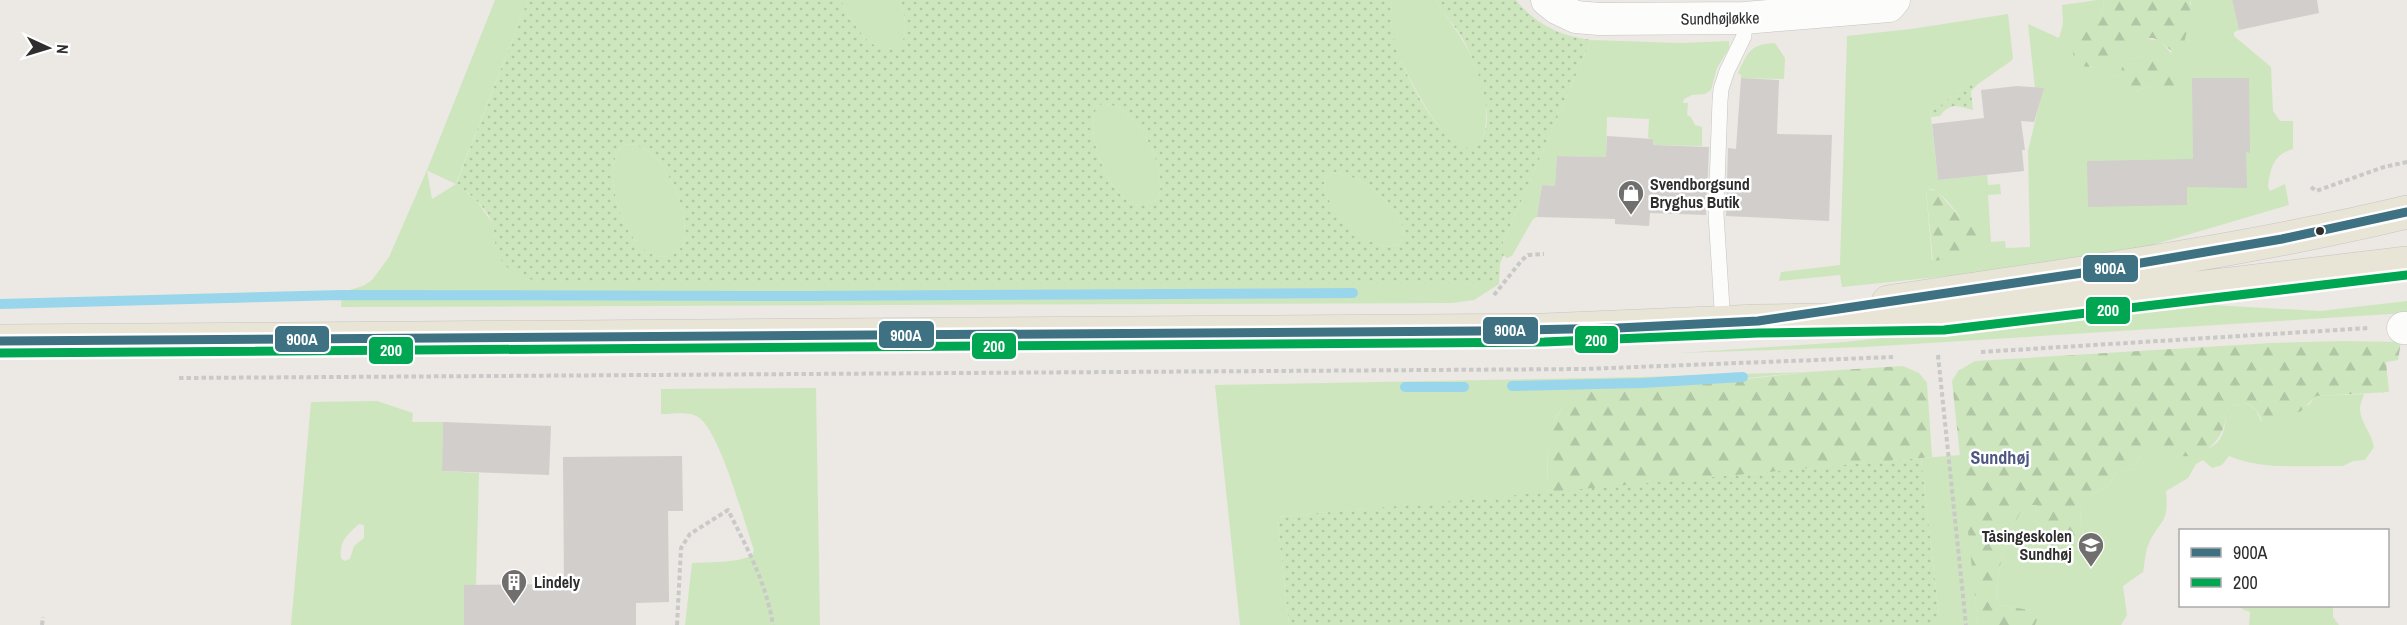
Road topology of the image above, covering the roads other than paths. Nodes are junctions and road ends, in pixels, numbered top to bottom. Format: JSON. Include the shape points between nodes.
{"nodes":[{"id":1,"x":1547,"y":0,"type":"edge"},
{"id":2,"x":1894,"y":0,"type":"edge"},
{"id":3,"x":1744,"y":18,"type":"junction"},
{"id":4,"x":2407,"y":212,"type":"edge"},
{"id":5,"x":2407,"y":263,"type":"edge"},
{"id":6,"x":1758,"y":321,"type":"junction"},
{"id":7,"x":1723,"y":324,"type":"junction"},
{"id":8,"x":0,"y":341,"type":"edge"}],
"edges":[{"from":1,"to":3,"type":"street","name":"Sundhøjløkke","via":[[1565,13],[1588,18]]},
{"from":2,"to":3,"type":"street","name":"Sundhøjløkke","via":[[1882,8]]},
{"from":3,"to":7,"type":"lane","via":[[1744,36],[1727,70],[1721,95],[1716,214]]},
{"from":4,"to":6,"type":"main road","via":[[2270,241],[2082,273]]},
{"from":5,"to":6,"type":"main road","via":[[1943,318]]},
{"from":6,"to":7,"type":"main road"},
{"from":7,"to":8,"type":"main road","via":[[1489,331]]}]}
